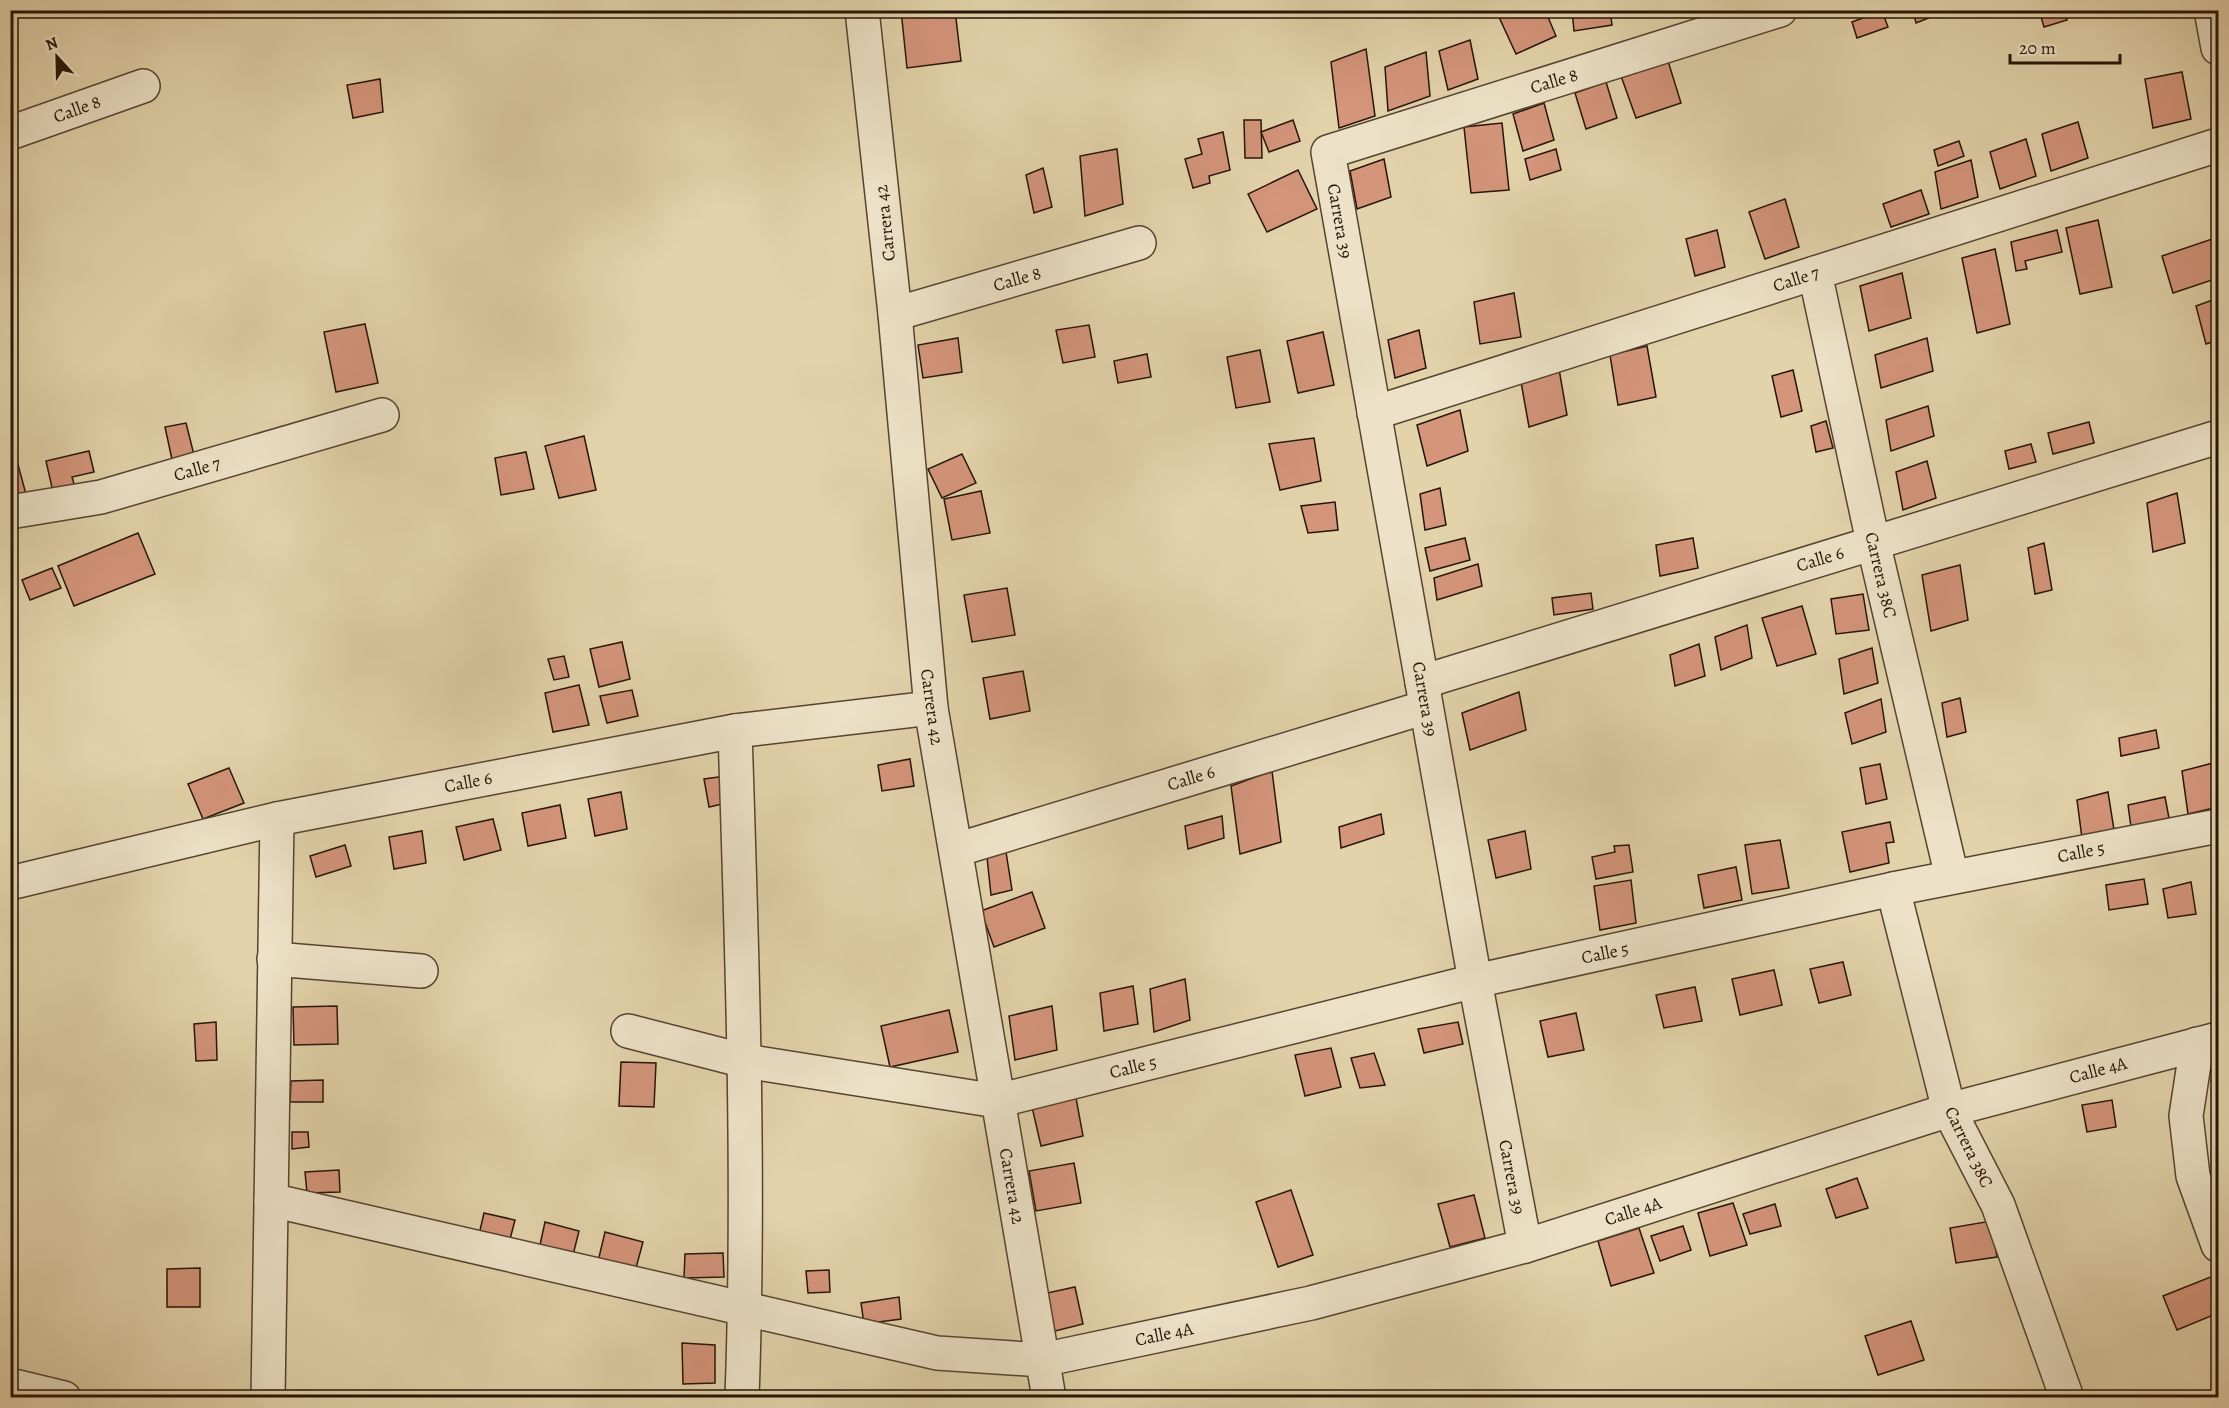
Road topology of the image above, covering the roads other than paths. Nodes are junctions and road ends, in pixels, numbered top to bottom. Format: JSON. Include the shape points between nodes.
{"nodes":[{"id":1,"x":862,"y":10,"type":"edge"},
{"id":2,"x":1780,"y":10,"type":"edge"},
{"id":3,"x":2211,"y":10,"type":"edge"},
{"id":4,"x":2218,"y":48,"type":"edge"},
{"id":5,"x":143,"y":86,"type":"dead end"},
{"id":6,"x":10,"y":133,"type":"edge"},
{"id":7,"x":2218,"y":145,"type":"edge"},
{"id":8,"x":1328,"y":152,"type":"joint"},
{"id":9,"x":1138,"y":243,"type":"dead end"},
{"id":10,"x":1815,"y":273,"type":"junction"},
{"id":11,"x":895,"y":314,"type":"junction"},
{"id":12,"x":1374,"y":413,"type":"junction"},
{"id":13,"x":382,"y":415,"type":"dead end"},
{"id":14,"x":2218,"y":437,"type":"edge"},
{"id":15,"x":10,"y":512,"type":"edge"},
{"id":16,"x":1874,"y":542,"type":"junction"},
{"id":17,"x":1424,"y":694,"type":"junction"},
{"id":18,"x":931,"y":708,"type":"junction"},
{"id":19,"x":735,"y":731,"type":"junction"},
{"id":20,"x":277,"y":819,"type":"junction"},
{"id":21,"x":2218,"y":826,"type":"edge"},
{"id":22,"x":956,"y":850,"type":"junction"},
{"id":23,"x":1952,"y":877,"type":"junction"},
{"id":24,"x":10,"y":883,"type":"edge"},
{"id":25,"x":1893,"y":889,"type":"junction"},
{"id":26,"x":274,"y":959,"type":"junction"},
{"id":27,"x":421,"y":971,"type":"dead end"},
{"id":28,"x":1475,"y":981,"type":"junction"},
{"id":29,"x":628,"y":1031,"type":"dead end"},
{"id":30,"x":2208,"y":1041,"type":"edge"},
{"id":31,"x":745,"y":1061,"type":"junction"},
{"id":32,"x":997,"y":1101,"type":"junction"},
{"id":33,"x":1948,"y":1110,"type":"junction"},
{"id":34,"x":271,"y":1200,"type":"junction"},
{"id":35,"x":2218,"y":1245,"type":"edge"},
{"id":36,"x":1525,"y":1246,"type":"junction"},
{"id":37,"x":745,"y":1309,"type":"junction"},
{"id":38,"x":1042,"y":1360,"type":"junction"},
{"id":39,"x":10,"y":1385,"type":"edge"},
{"id":40,"x":64,"y":1398,"type":"edge"},
{"id":41,"x":268,"y":1398,"type":"edge"},
{"id":42,"x":742,"y":1398,"type":"edge"},
{"id":43,"x":1049,"y":1398,"type":"edge"},
{"id":44,"x":2067,"y":1398,"type":"edge"}],
"edges":[{"from":1,"to":11,"type":"street","name":"Carrera 42"},
{"from":2,"to":8,"type":"street","name":"Calle 8"},
{"from":3,"to":4,"type":"street"},
{"from":5,"to":6,"type":"street","name":"Calle 8"},
{"from":7,"to":10,"type":"street","name":"Calle 7"},
{"from":8,"to":12,"type":"street","name":"Carrera 39"},
{"from":9,"to":11,"type":"street","name":"Calle 8"},
{"from":10,"to":12,"type":"street","name":"Calle 7"},
{"from":10,"to":16,"type":"street","name":"Carrera 38C"},
{"from":11,"to":18,"type":"street","name":"Carrera 42"},
{"from":12,"to":17,"type":"street","name":"Carrera 39"},
{"from":13,"to":15,"type":"street","name":"Calle 7","via":[[101,497]]},
{"from":14,"to":16,"type":"street","name":"Calle 6"},
{"from":16,"to":17,"type":"street","name":"Calle 6"},
{"from":16,"to":23,"type":"street","name":"Carrera 38C"},
{"from":17,"to":22,"type":"street","name":"Calle 6"},
{"from":17,"to":28,"type":"street","name":"Carrera 39"},
{"from":18,"to":19,"type":"street","name":"Calle 6"},
{"from":18,"to":22,"type":"street","name":"Carrera 42"},
{"from":19,"to":20,"type":"street","name":"Calle 6"},
{"from":19,"to":31,"type":"street"},
{"from":20,"to":24,"type":"street","name":"Calle 6"},
{"from":20,"to":26,"type":"street"},
{"from":21,"to":23,"type":"street","name":"Calle 5"},
{"from":22,"to":32,"type":"street","name":"Carrera 42"},
{"from":23,"to":25,"type":"street","name":"Calle 5"},
{"from":25,"to":28,"type":"street","name":"Calle 5"},
{"from":25,"to":33,"type":"street","name":"Carrera 38C"},
{"from":26,"to":27,"type":"street"},
{"from":26,"to":34,"type":"street"},
{"from":28,"to":32,"type":"street","name":"Calle 5"},
{"from":28,"to":36,"type":"street","name":"Carrera 39"},
{"from":29,"to":31,"type":"street"},
{"from":30,"to":33,"type":"street","name":"Calle 4A"},
{"from":30,"to":35,"type":"street","via":[[2186,1116],[2193,1176]]},
{"from":31,"to":32,"type":"street"},
{"from":31,"to":37,"type":"street"},
{"from":32,"to":38,"type":"street","name":"Carrera 42"},
{"from":33,"to":36,"type":"street","name":"Calle 4A"},
{"from":33,"to":44,"type":"street","name":"Carrera 38C","via":[[1998,1205]]},
{"from":34,"to":37,"type":"street","name":"Calle 4A"},
{"from":34,"to":41,"type":"street"},
{"from":36,"to":38,"type":"street","name":"Calle 4A","via":[[1311,1303]]},
{"from":37,"to":38,"type":"street","name":"Calle 4A","via":[[937,1353]]},
{"from":37,"to":42,"type":"street"},
{"from":38,"to":43,"type":"street","name":"Carrera 42"},
{"from":39,"to":40,"type":"street"}]}
